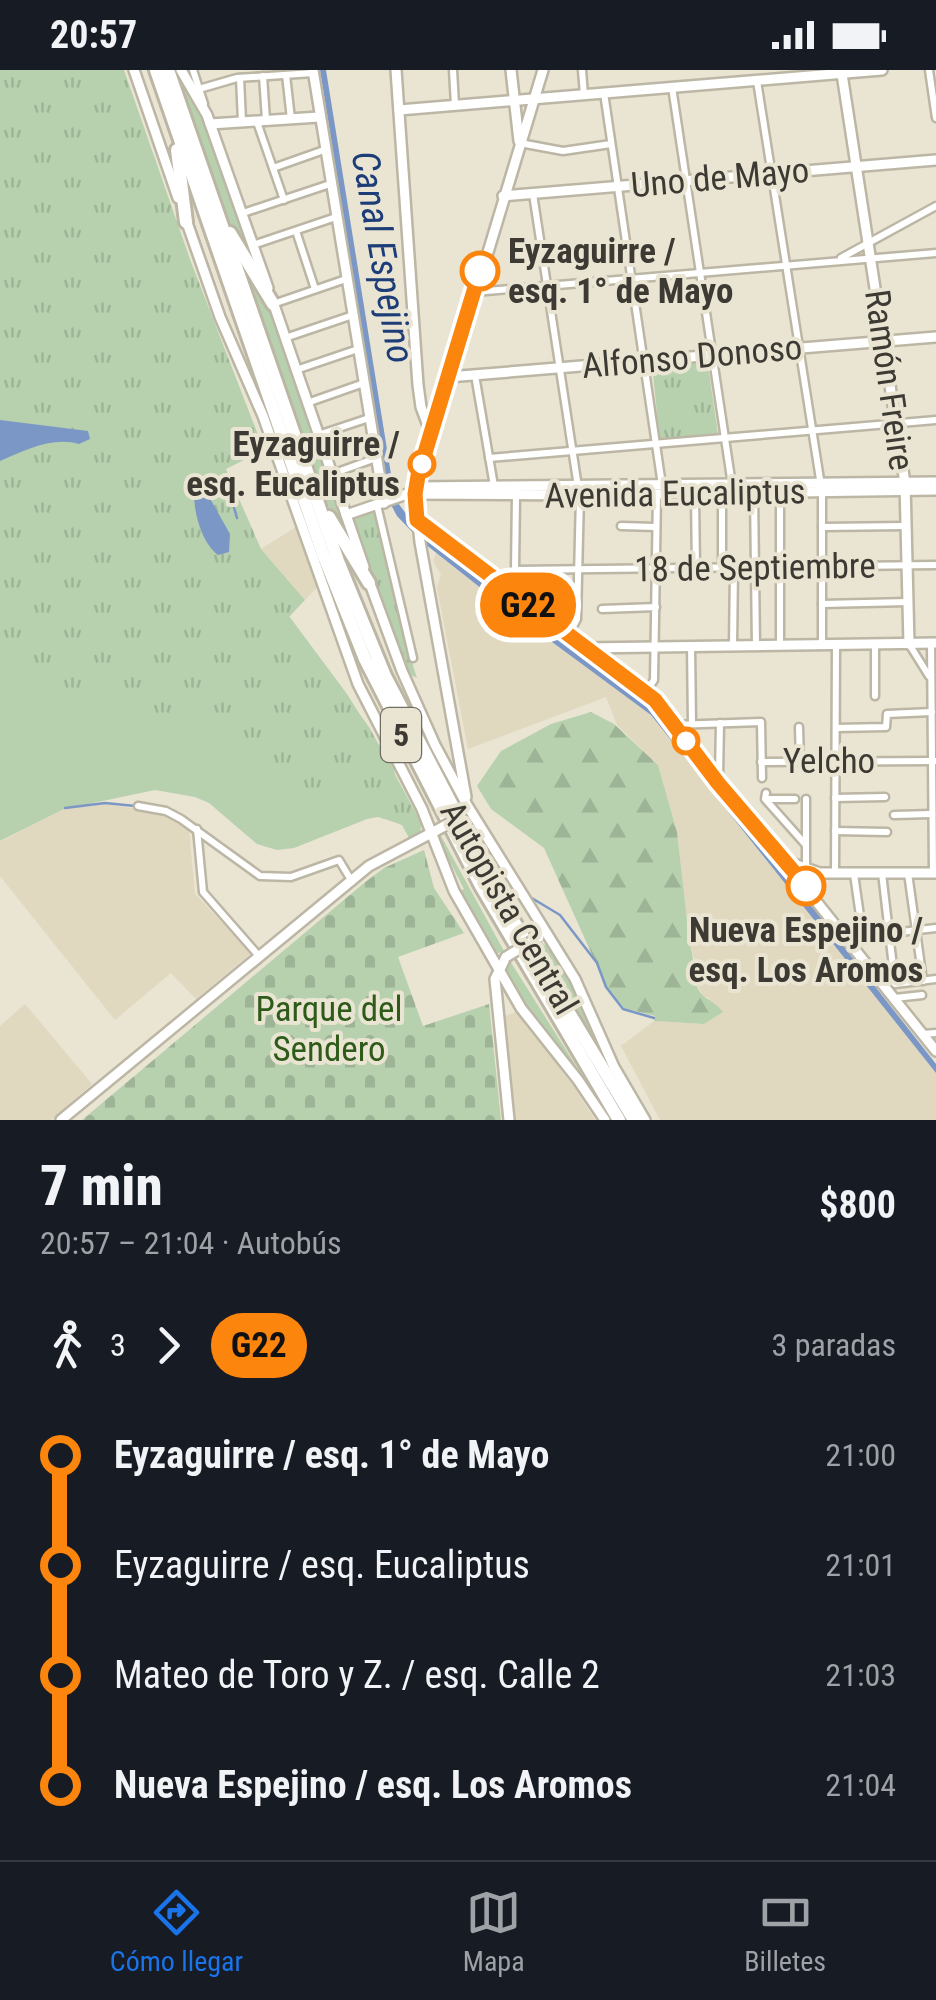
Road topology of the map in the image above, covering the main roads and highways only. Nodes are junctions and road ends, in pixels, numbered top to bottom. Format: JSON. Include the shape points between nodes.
{"nodes":[{"id":1,"x":134,"y":70,"type":"edge"},
{"id":2,"x":156,"y":70,"type":"edge"},
{"id":3,"x":168,"y":70,"type":"edge"},
{"id":4,"x":181,"y":70,"type":"edge"},
{"id":5,"x":396,"y":70,"type":"edge"},
{"id":6,"x":510,"y":70,"type":"edge"},
{"id":7,"x":543,"y":70,"type":"edge"},
{"id":8,"x":882,"y":70,"type":"edge"},
{"id":9,"x":313,"y":71,"type":"edge"},
{"id":10,"x":835,"y":73,"type":"edge"},
{"id":11,"x":534,"y":98,"type":"junction"},
{"id":12,"x":513,"y":100,"type":"junction"},
{"id":13,"x":399,"y":110,"type":"junction"},
{"id":14,"x":170,"y":113,"type":"junction"},
{"id":15,"x":319,"y":118,"type":"junction"},
{"id":16,"x":209,"y":120,"type":"junction"},
{"id":17,"x":520,"y":144,"type":"junction"},
{"id":18,"x":936,"y":160,"type":"edge"},
{"id":19,"x":857,"y":167,"type":"junction"},
{"id":20,"x":503,"y":196,"type":"junction"},
{"id":21,"x":212,"y":199,"type":"junction"},
{"id":22,"x":186,"y":222,"type":"junction"},
{"id":23,"x":273,"y":304,"type":"junction"},
{"id":24,"x":936,"y":337,"type":"edge"},
{"id":25,"x":884,"y":342,"type":"junction"},
{"id":26,"x":448,"y":377,"type":"junction"},
{"id":27,"x":421,"y":407,"type":"junction"},
{"id":28,"x":438,"y":408,"type":"junction"},
{"id":29,"x":431,"y":434,"type":"junction"},
{"id":30,"x":311,"y":482,"type":"junction"},
{"id":31,"x":936,"y":482,"type":"edge"},
{"id":32,"x":905,"y":487,"type":"junction"},
{"id":33,"x":822,"y":489,"type":"junction"},
{"id":34,"x":659,"y":490,"type":"junction"},
{"id":35,"x":936,"y":490,"type":"edge"},
{"id":36,"x":578,"y":491,"type":"junction"},
{"id":37,"x":410,"y":494,"type":"junction"},
{"id":38,"x":383,"y":503,"type":"junction"},
{"id":39,"x":346,"y":516,"type":"junction"},
{"id":40,"x":418,"y":523,"type":"junction"},
{"id":41,"x":369,"y":583,"type":"junction"},
{"id":42,"x":934,"y":643,"type":"edge"},
{"id":43,"x":909,"y":644,"type":"junction"},
{"id":44,"x":589,"y":648,"type":"junction"},
{"id":45,"x":458,"y":743,"type":"junction"},
{"id":46,"x":436,"y":745,"type":"junction"},
{"id":47,"x":462,"y":771,"type":"junction"},
{"id":48,"x":467,"y":805,"type":"junction"},
{"id":49,"x":460,"y":819,"type":"junction"},
{"id":50,"x":478,"y":823,"type":"junction"},
{"id":51,"x":434,"y":831,"type":"junction"},
{"id":52,"x":420,"y":837,"type":"junction"},
{"id":53,"x":488,"y":839,"type":"junction"},
{"id":54,"x":436,"y":843,"type":"junction"},
{"id":55,"x":935,"y":873,"type":"edge"},
{"id":56,"x":804,"y":878,"type":"junction"},
{"id":57,"x":542,"y":934,"type":"junction"},
{"id":58,"x":502,"y":962,"type":"junction"},
{"id":59,"x":520,"y":1008,"type":"junction"},
{"id":60,"x":498,"y":1015,"type":"junction"},
{"id":61,"x":936,"y":1051,"type":"edge"},
{"id":62,"x":61,"y":1120,"type":"edge"},
{"id":63,"x":509,"y":1120,"type":"edge"},
{"id":64,"x":605,"y":1120,"type":"edge"},
{"id":65,"x":619,"y":1120,"type":"edge"},
{"id":66,"x":634,"y":1120,"type":"edge"},
{"id":67,"x":645,"y":1120,"type":"edge"}],
"edges":[{"from":1,"to":22,"type":"main road"},
{"from":2,"to":14,"type":"highway","name":"Autopista Central","number":"5"},
{"from":3,"to":21,"type":"highway","name":"Autopista Central","number":"5"},
{"from":4,"to":16,"type":"main road"},
{"from":5,"to":13,"type":"main road"},
{"from":6,"to":12,"type":"main road"},
{"from":7,"to":11,"type":"main road"},
{"from":8,"to":10,"type":"main road"},
{"from":9,"to":15,"type":"main road"},
{"from":10,"to":11,"type":"main road"},
{"from":10,"to":19,"type":"main road","name":"Ramón Freire"},
{"from":11,"to":12,"type":"main road"},
{"from":11,"to":17,"type":"main road"},
{"from":12,"to":13,"type":"main road"},
{"from":12,"to":17,"type":"main road"},
{"from":13,"to":27,"type":"main road"},
{"from":14,"to":22,"type":"highway"},
{"from":14,"to":65,"type":"highway","name":"Autopista Central","number":"5","via":[[364,659],[480,886]]},
{"from":15,"to":16,"type":"main road"},
{"from":15,"to":38,"type":"main road"},
{"from":16,"to":23,"type":"main road"},
{"from":17,"to":20,"type":"main road"},
{"from":18,"to":19,"type":"main road","name":"Uno de Mayo"},
{"from":19,"to":20,"type":"main road","name":"Uno de Mayo"},
{"from":19,"to":25,"type":"main road","name":"Ramón Freire"},
{"from":20,"to":26,"type":"main road"},
{"from":21,"to":23,"type":"highway"},
{"from":21,"to":30,"type":"highway","name":"Autopista Central","number":"5"},
{"from":22,"to":51,"type":"main road","via":[[358,684]]},
{"from":23,"to":39,"type":"main road"},
{"from":24,"to":25,"type":"main road","name":"Alfonso Donoso"},
{"from":25,"to":26,"type":"main road","name":"Alfonso Donoso"},
{"from":25,"to":32,"type":"main road","name":"Ramón Freire"},
{"from":26,"to":28,"type":"main road"},
{"from":27,"to":28,"type":"main road"},
{"from":27,"to":29,"type":"main road"},
{"from":28,"to":29,"type":"main road"},
{"from":29,"to":37,"type":"main road"},
{"from":30,"to":41,"type":"highway"},
{"from":30,"to":66,"type":"highway","name":"Autopista Central","number":"5","via":[[361,622],[404,717],[504,907]]},
{"from":31,"to":32,"type":"main road","name":"Avenida Eucaliptus"},
{"from":32,"to":33,"type":"main road","name":"Avenida Eucaliptus"},
{"from":32,"to":35,"type":"main road","name":"Avenida Eucaliptus"},
{"from":32,"to":43,"type":"main road","name":"Ramón Freire"},
{"from":33,"to":34,"type":"main road","name":"Avenida Eucaliptus"},
{"from":33,"to":34,"type":"main road","name":"Avenida Eucaliptus"},
{"from":34,"to":36,"type":"main road","name":"Avenida Eucaliptus"},
{"from":36,"to":37,"type":"main road","name":"Avenida Eucaliptus"},
{"from":36,"to":37,"type":"main road","name":"Avenida Eucaliptus","via":[[494,487]]},
{"from":37,"to":38,"type":"main road"},
{"from":37,"to":40,"type":"main road"},
{"from":38,"to":39,"type":"main road"},
{"from":39,"to":41,"type":"main road"},
{"from":40,"to":44,"type":"main road"},
{"from":40,"to":45,"type":"main road"},
{"from":41,"to":46,"type":"main road"},
{"from":42,"to":43,"type":"main road"},
{"from":43,"to":44,"type":"main road"},
{"from":44,"to":56,"type":"main road","via":[[646,692]]},
{"from":45,"to":46,"type":"main road"},
{"from":45,"to":47,"type":"main road"},
{"from":46,"to":48,"type":"main road"},
{"from":47,"to":48,"type":"main road"},
{"from":47,"to":53,"type":"main road"},
{"from":48,"to":49,"type":"main road"},
{"from":48,"to":50,"type":"main road"},
{"from":49,"to":50,"type":"main road"},
{"from":49,"to":51,"type":"main road","bridge":true},
{"from":50,"to":53,"type":"main road"},
{"from":51,"to":52,"type":"main road"},
{"from":51,"to":54,"type":"main road"},
{"from":52,"to":54,"type":"main road"},
{"from":52,"to":62,"type":"main road","via":[[376,860]]},
{"from":53,"to":57,"type":"main road"},
{"from":54,"to":58,"type":"main road","via":[[488,956]]},
{"from":55,"to":56,"type":"main road"},
{"from":56,"to":61,"type":"main road"},
{"from":57,"to":58,"type":"main road","bridge":true},
{"from":57,"to":67,"type":"main road","via":[[579,988]]},
{"from":58,"to":59,"type":"main road"},
{"from":58,"to":60,"type":"main road"},
{"from":59,"to":60,"type":"main road"},
{"from":59,"to":64,"type":"main road"},
{"from":60,"to":63,"type":"main road"}]}
